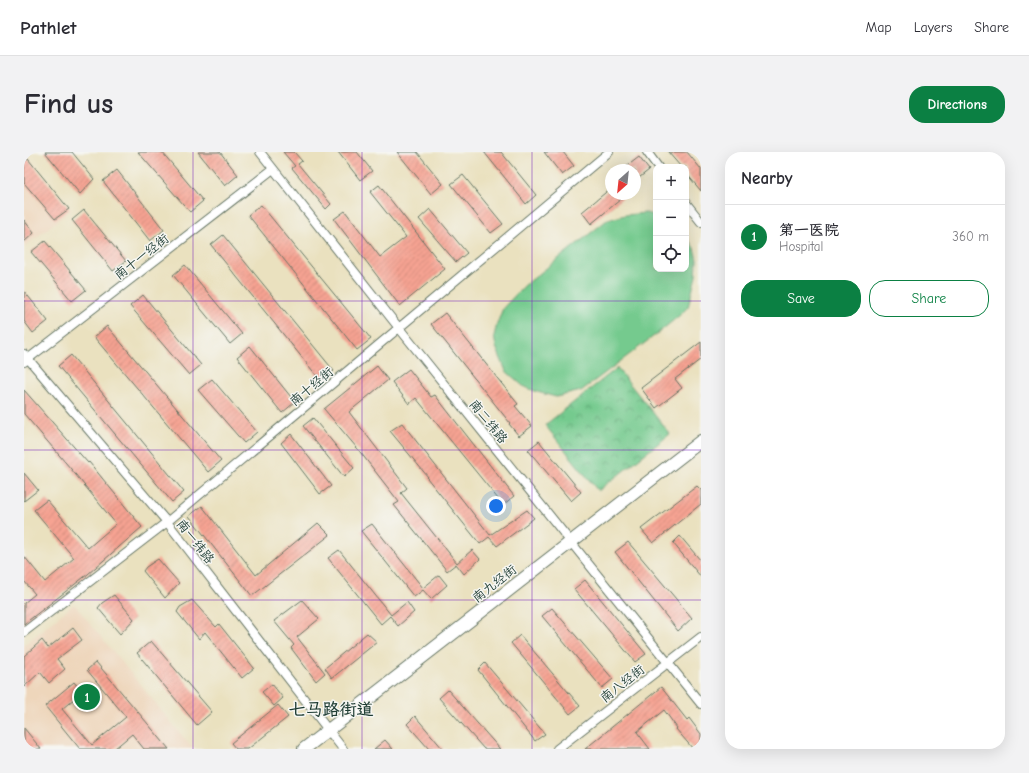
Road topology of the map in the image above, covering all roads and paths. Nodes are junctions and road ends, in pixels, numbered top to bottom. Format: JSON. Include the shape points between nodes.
{"nodes":[{"id":1,"x":260,"y":152,"type":"edge"},
{"id":2,"x":609,"y":152,"type":"edge"},
{"id":3,"x":647,"y":152,"type":"edge"},
{"id":4,"x":656,"y":164,"type":"edge"},
{"id":5,"x":273,"y":169,"type":"junction"},
{"id":6,"x":689,"y":207,"type":"edge"},
{"id":7,"x":701,"y":222,"type":"edge"},
{"id":8,"x":399,"y":328,"type":"junction"},
{"id":9,"x":25,"y":358,"type":"edge"},
{"id":10,"x":701,"y":441,"type":"edge"},
{"id":11,"x":167,"y":522,"type":"junction"},
{"id":12,"x":570,"y":542,"type":"junction"},
{"id":13,"x":24,"y":632,"type":"edge"},
{"id":14,"x":701,"y":637,"type":"edge"},
{"id":15,"x":668,"y":663,"type":"junction"},
{"id":16,"x":701,"y":704,"type":"edge"},
{"id":17,"x":327,"y":730,"type":"junction"},
{"id":18,"x":304,"y":749,"type":"edge"},
{"id":19,"x":342,"y":749,"type":"edge"},
{"id":20,"x":557,"y":749,"type":"edge"}],
"edges":[{"from":1,"to":5,"type":"street","name":"南二纬路"},
{"from":2,"to":8,"type":"street","name":"南十经街"},
{"from":3,"to":4,"type":"street"},
{"from":5,"to":8,"type":"street","name":"南二纬路"},
{"from":5,"to":9,"type":"street","name":"南十一经街"},
{"from":6,"to":7,"type":"street"},
{"from":8,"to":11,"type":"street","name":"南十经街"},
{"from":8,"to":12,"type":"street","name":"南二纬路"},
{"from":9,"to":11,"type":"street","name":"南一纬路"},
{"from":10,"to":12,"type":"main road","name":"南九经街"},
{"from":11,"to":13,"type":"street","name":"南十经街"},
{"from":11,"to":17,"type":"street","name":"南一纬路"},
{"from":12,"to":15,"type":"street","name":"南二纬路"},
{"from":12,"to":17,"type":"main road","name":"南九经街"},
{"from":14,"to":15,"type":"street","name":"南八经街"},
{"from":15,"to":16,"type":"street","name":"南二纬路"},
{"from":15,"to":20,"type":"street","name":"南八经街"},
{"from":17,"to":18,"type":"main road","name":"南九经街"},
{"from":17,"to":19,"type":"street","name":"南一纬路"}]}
